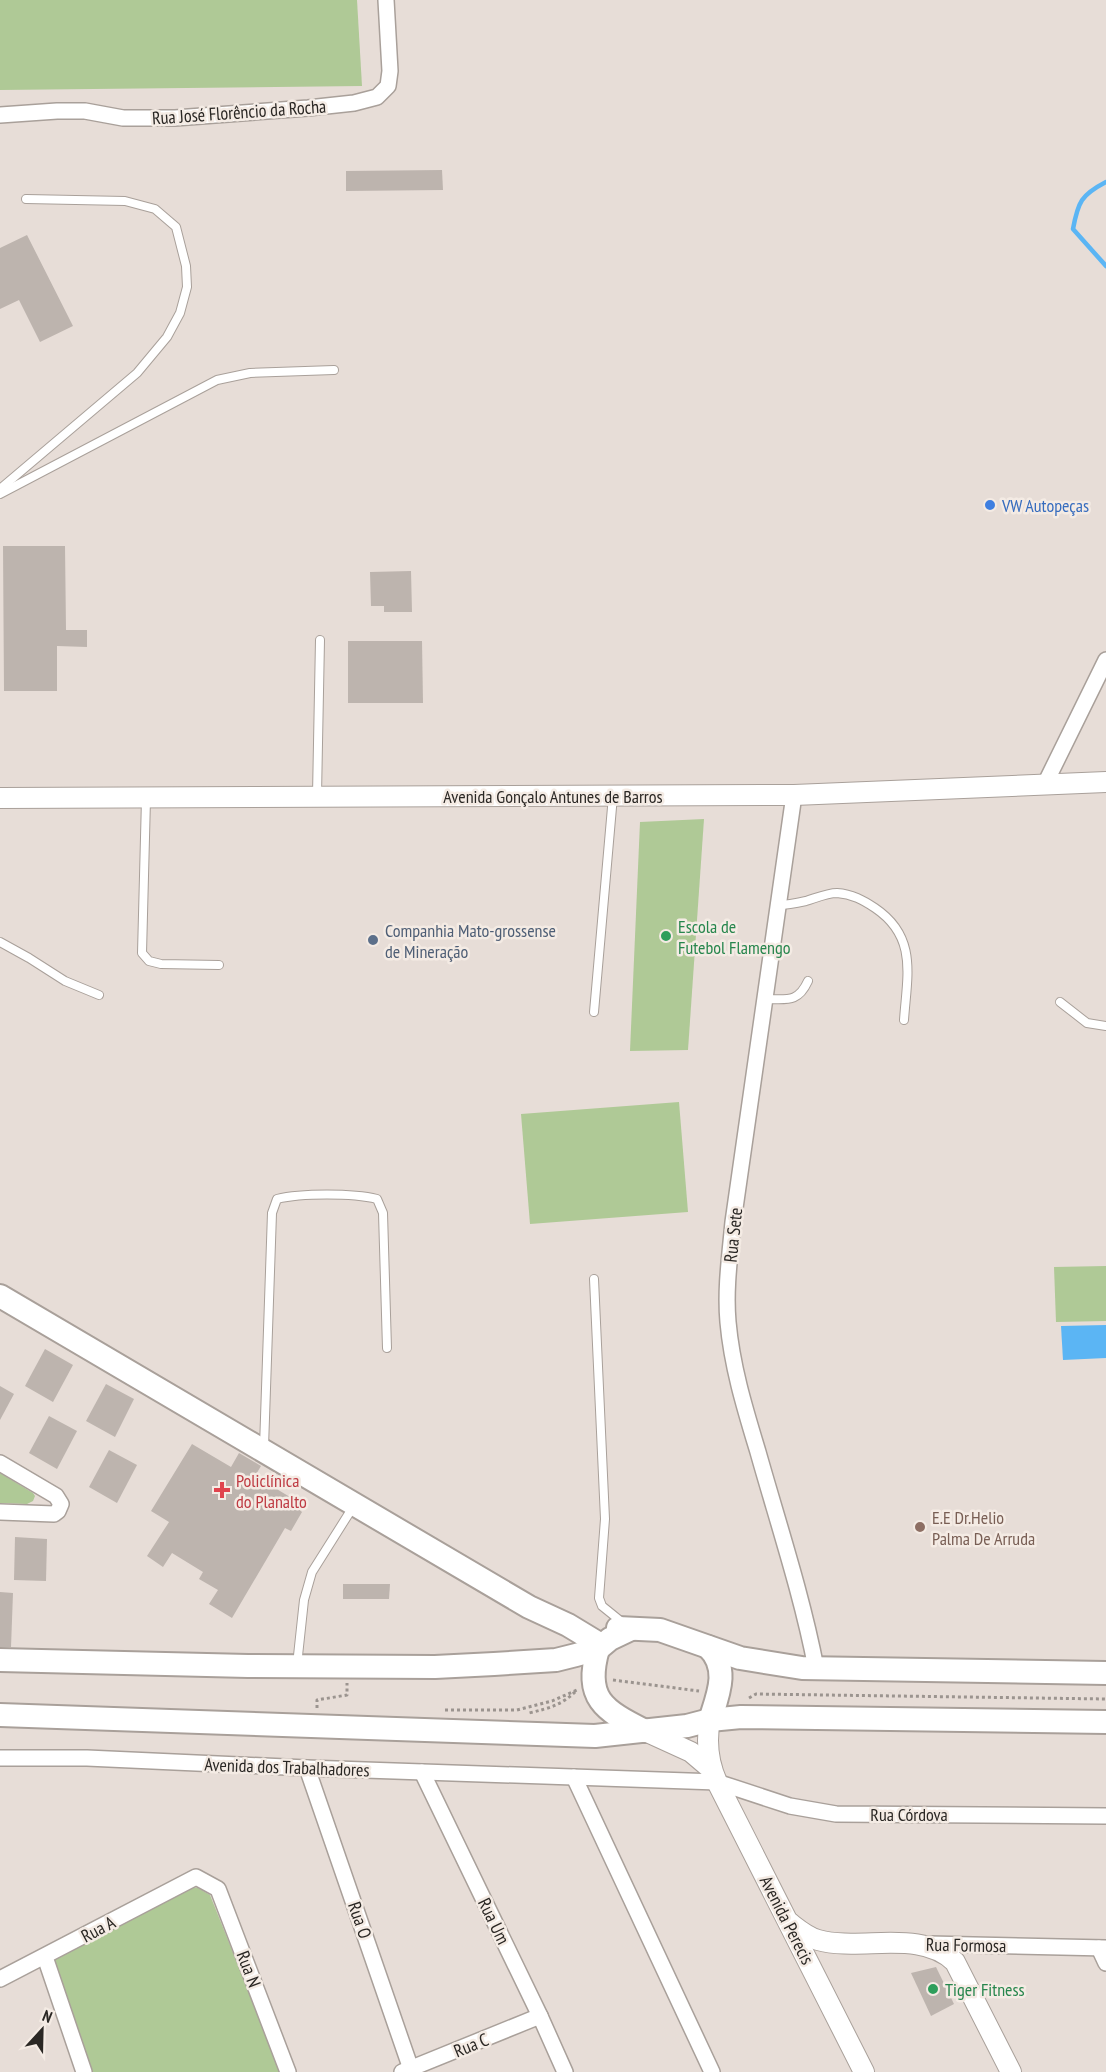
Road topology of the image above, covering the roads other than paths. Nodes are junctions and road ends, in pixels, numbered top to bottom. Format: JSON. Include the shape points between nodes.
{"nodes":[{"id":1,"x":386,"y":0,"type":"edge"},
{"id":2,"x":0,"y":115,"type":"edge"},
{"id":3,"x":26,"y":199,"type":"dead end"},
{"id":4,"x":334,"y":370,"type":"dead end"},
{"id":5,"x":0,"y":489,"type":"edge"},
{"id":6,"x":0,"y":494,"type":"edge"},
{"id":7,"x":320,"y":640,"type":"dead end"},
{"id":8,"x":1106,"y":660,"type":"edge"},
{"id":9,"x":1106,"y":782,"type":"edge"},
{"id":10,"x":1045,"y":784,"type":"junction"},
{"id":11,"x":613,"y":795,"type":"junction"},
{"id":12,"x":794,"y":795,"type":"junction"},
{"id":13,"x":146,"y":797,"type":"junction"},
{"id":14,"x":317,"y":797,"type":"junction"},
{"id":15,"x":0,"y":798,"type":"edge"},
{"id":16,"x":779,"y":905,"type":"junction"},
{"id":17,"x":0,"y":942,"type":"edge"},
{"id":18,"x":219,"y":965,"type":"dead end"},
{"id":19,"x":808,"y":981,"type":"dead end"},
{"id":20,"x":99,"y":995,"type":"dead end"},
{"id":21,"x":766,"y":999,"type":"junction"},
{"id":22,"x":1060,"y":1002,"type":"dead end"},
{"id":23,"x":594,"y":1012,"type":"dead end"},
{"id":24,"x":904,"y":1020,"type":"dead end"},
{"id":25,"x":1106,"y":1026,"type":"edge"},
{"id":26,"x":594,"y":1279,"type":"dead end"},
{"id":27,"x":0,"y":1296,"type":"edge"},
{"id":28,"x":387,"y":1348,"type":"dead end"},
{"id":29,"x":264,"y":1452,"type":"junction"},
{"id":30,"x":0,"y":1463,"type":"edge"},
{"id":31,"x":355,"y":1504,"type":"junction"},
{"id":32,"x":0,"y":1512,"type":"edge"},
{"id":33,"x":529,"y":1607,"type":"junction"},
{"id":34,"x":631,"y":1629,"type":"junction"},
{"id":35,"x":599,"y":1647,"type":"junction"},
{"id":36,"x":708,"y":1647,"type":"junction"},
{"id":37,"x":0,"y":1660,"type":"edge"},
{"id":38,"x":297,"y":1666,"type":"junction"},
{"id":39,"x":816,"y":1668,"type":"junction"},
{"id":40,"x":1106,"y":1672,"type":"edge"},
{"id":41,"x":0,"y":1715,"type":"edge"},
{"id":42,"x":710,"y":1720,"type":"junction"},
{"id":43,"x":1106,"y":1722,"type":"edge"},
{"id":44,"x":645,"y":1731,"type":"junction"},
{"id":45,"x":0,"y":1758,"type":"edge"},
{"id":46,"x":307,"y":1768,"type":"junction"},
{"id":47,"x":422,"y":1772,"type":"junction"},
{"id":48,"x":714,"y":1775,"type":"junction"},
{"id":49,"x":574,"y":1777,"type":"junction"},
{"id":50,"x":1106,"y":1816,"type":"edge"},
{"id":51,"x":196,"y":1877,"type":"joint"},
{"id":52,"x":788,"y":1921,"type":"junction"},
{"id":53,"x":826,"y":1942,"type":"junction"},
{"id":54,"x":922,"y":1944,"type":"junction"},
{"id":55,"x":988,"y":1945,"type":"junction"},
{"id":56,"x":1102,"y":1948,"type":"edge"},
{"id":57,"x":45,"y":1957,"type":"junction"},
{"id":58,"x":808,"y":1962,"type":"junction"},
{"id":59,"x":1106,"y":1963,"type":"edge"},
{"id":60,"x":960,"y":1971,"type":"junction"},
{"id":61,"x":0,"y":1979,"type":"edge"},
{"id":62,"x":540,"y":2016,"type":"junction"},
{"id":63,"x":409,"y":2071,"type":"edge"},
{"id":64,"x":84,"y":2072,"type":"edge"},
{"id":65,"x":288,"y":2072,"type":"edge"},
{"id":66,"x":565,"y":2072,"type":"edge"},
{"id":67,"x":712,"y":2072,"type":"edge"},
{"id":68,"x":864,"y":2072,"type":"edge"},
{"id":69,"x":1011,"y":2072,"type":"edge"}],
"edges":[{"from":1,"to":2,"type":"street","name":"Rua José Florêncio da Rocha","via":[[390,71],[388,86],[377,97],[308,108],[175,118],[123,118],[85,111]]},
{"from":3,"to":5,"type":"lane","via":[[125,201],[155,209],[176,227],[187,287],[180,313],[167,337],[137,373]]},
{"from":4,"to":6,"type":"lane","via":[[250,373],[217,380]]},
{"from":7,"to":14,"type":"lane"},
{"from":8,"to":10,"type":"street"},
{"from":9,"to":10,"type":"street","name":"Avenida Gonçalo Antunes de Barros"},
{"from":10,"to":12,"type":"street","name":"Avenida Gonçalo Antunes de Barros"},
{"from":11,"to":12,"type":"street","name":"Avenida Gonçalo Antunes de Barros"},
{"from":11,"to":14,"type":"street","name":"Avenida Gonçalo Antunes de Barros"},
{"from":11,"to":23,"type":"lane"},
{"from":12,"to":16,"type":"street","name":"Rua Sete"},
{"from":13,"to":14,"type":"street","name":"Avenida Gonçalo Antunes de Barros"},
{"from":13,"to":15,"type":"street","name":"Avenida Gonçalo Antunes de Barros"},
{"from":13,"to":18,"type":"lane","via":[[142,954],[161,964]]},
{"from":16,"to":21,"type":"street","name":"Rua Sete"},
{"from":16,"to":24,"type":"lane","via":[[835,893],[849,894],[886,915],[904,941],[908,957]]},
{"from":17,"to":20,"type":"lane","via":[[65,981]]},
{"from":19,"to":21,"type":"lane","via":[[792,999]]},
{"from":21,"to":39,"type":"street","name":"Rua Sete","via":[[733,1222],[728,1320],[742,1399],[808,1627]]},
{"from":22,"to":25,"type":"lane","via":[[1087,1023]]},
{"from":26,"to":34,"type":"lane","via":[[605,1520],[599,1598],[602,1606]]},
{"from":27,"to":29,"type":"main road"},
{"from":28,"to":29,"type":"lane","via":[[383,1213],[377,1199],[277,1199],[272,1214]]},
{"from":29,"to":31,"type":"main road"},
{"from":30,"to":32,"type":"street","via":[[58,1497],[61,1504],[54,1514]]},
{"from":31,"to":33,"type":"main road"},
{"from":31,"to":38,"type":"lane","via":[[312,1572],[304,1600]]},
{"from":33,"to":34,"type":"main road","via":[[594,1625]]},
{"from":33,"to":35,"type":"main road","via":[[568,1625]]},
{"from":34,"to":35,"type":"main road"},
{"from":34,"to":36,"type":"main road","via":[[660,1630]]},
{"from":35,"to":38,"type":"main road","via":[[556,1660],[517,1663]]},
{"from":35,"to":44,"type":"main road","via":[[585,1683],[604,1704]]},
{"from":36,"to":39,"type":"main road","via":[[749,1660]]},
{"from":36,"to":42,"type":"main road","via":[[721,1668]]},
{"from":37,"to":38,"type":"main road"},
{"from":39,"to":40,"type":"main road"},
{"from":41,"to":44,"type":"main road","via":[[594,1736]]},
{"from":42,"to":43,"type":"main road","via":[[741,1717]]},
{"from":42,"to":44,"type":"main road"},
{"from":42,"to":48,"type":"street","name":"Avenida Perecis","via":[[708,1742]]},
{"from":44,"to":48,"type":"street","name":"Avenida Perecis","via":[[691,1752]]},
{"from":45,"to":46,"type":"street","name":"Avenida dos Trabalhadores"},
{"from":46,"to":47,"type":"street","name":"Avenida dos Trabalhadores"},
{"from":46,"to":63,"type":"street","name":"Rua O"},
{"from":47,"to":49,"type":"street","name":"Avenida dos Trabalhadores"},
{"from":47,"to":62,"type":"street","name":"Rua Um"},
{"from":48,"to":49,"type":"street","name":"Rua Córdova"},
{"from":48,"to":50,"type":"street","name":"Rua Córdova","via":[[790,1806],[836,1814]]},
{"from":48,"to":52,"type":"street","name":"Avenida Perecis"},
{"from":49,"to":67,"type":"street"},
{"from":51,"to":57,"type":"street","name":"Rua A"},
{"from":51,"to":65,"type":"street","name":"Rua N","via":[[218,1889]]},
{"from":52,"to":53,"type":"street","name":"Rua Formosa","via":[[806,1935]]},
{"from":52,"to":58,"type":"street","name":"Avenida Perecis"},
{"from":53,"to":54,"type":"street","name":"Rua Formosa"},
{"from":53,"to":58,"type":"street"},
{"from":54,"to":55,"type":"street","name":"Rua Formosa"},
{"from":54,"to":60,"type":"street","via":[[950,1957]]},
{"from":55,"to":56,"type":"street","name":"Rua Formosa"},
{"from":55,"to":60,"type":"street","via":[[969,1955]]},
{"from":56,"to":59,"type":"street"},
{"from":57,"to":61,"type":"street","name":"Rua A"},
{"from":57,"to":64,"type":"street"},
{"from":58,"to":68,"type":"street","name":"Avenida Perecis"},
{"from":60,"to":69,"type":"street"},
{"from":62,"to":63,"type":"street","name":"Rua C"},
{"from":62,"to":66,"type":"street","name":"Rua Um"}]}
